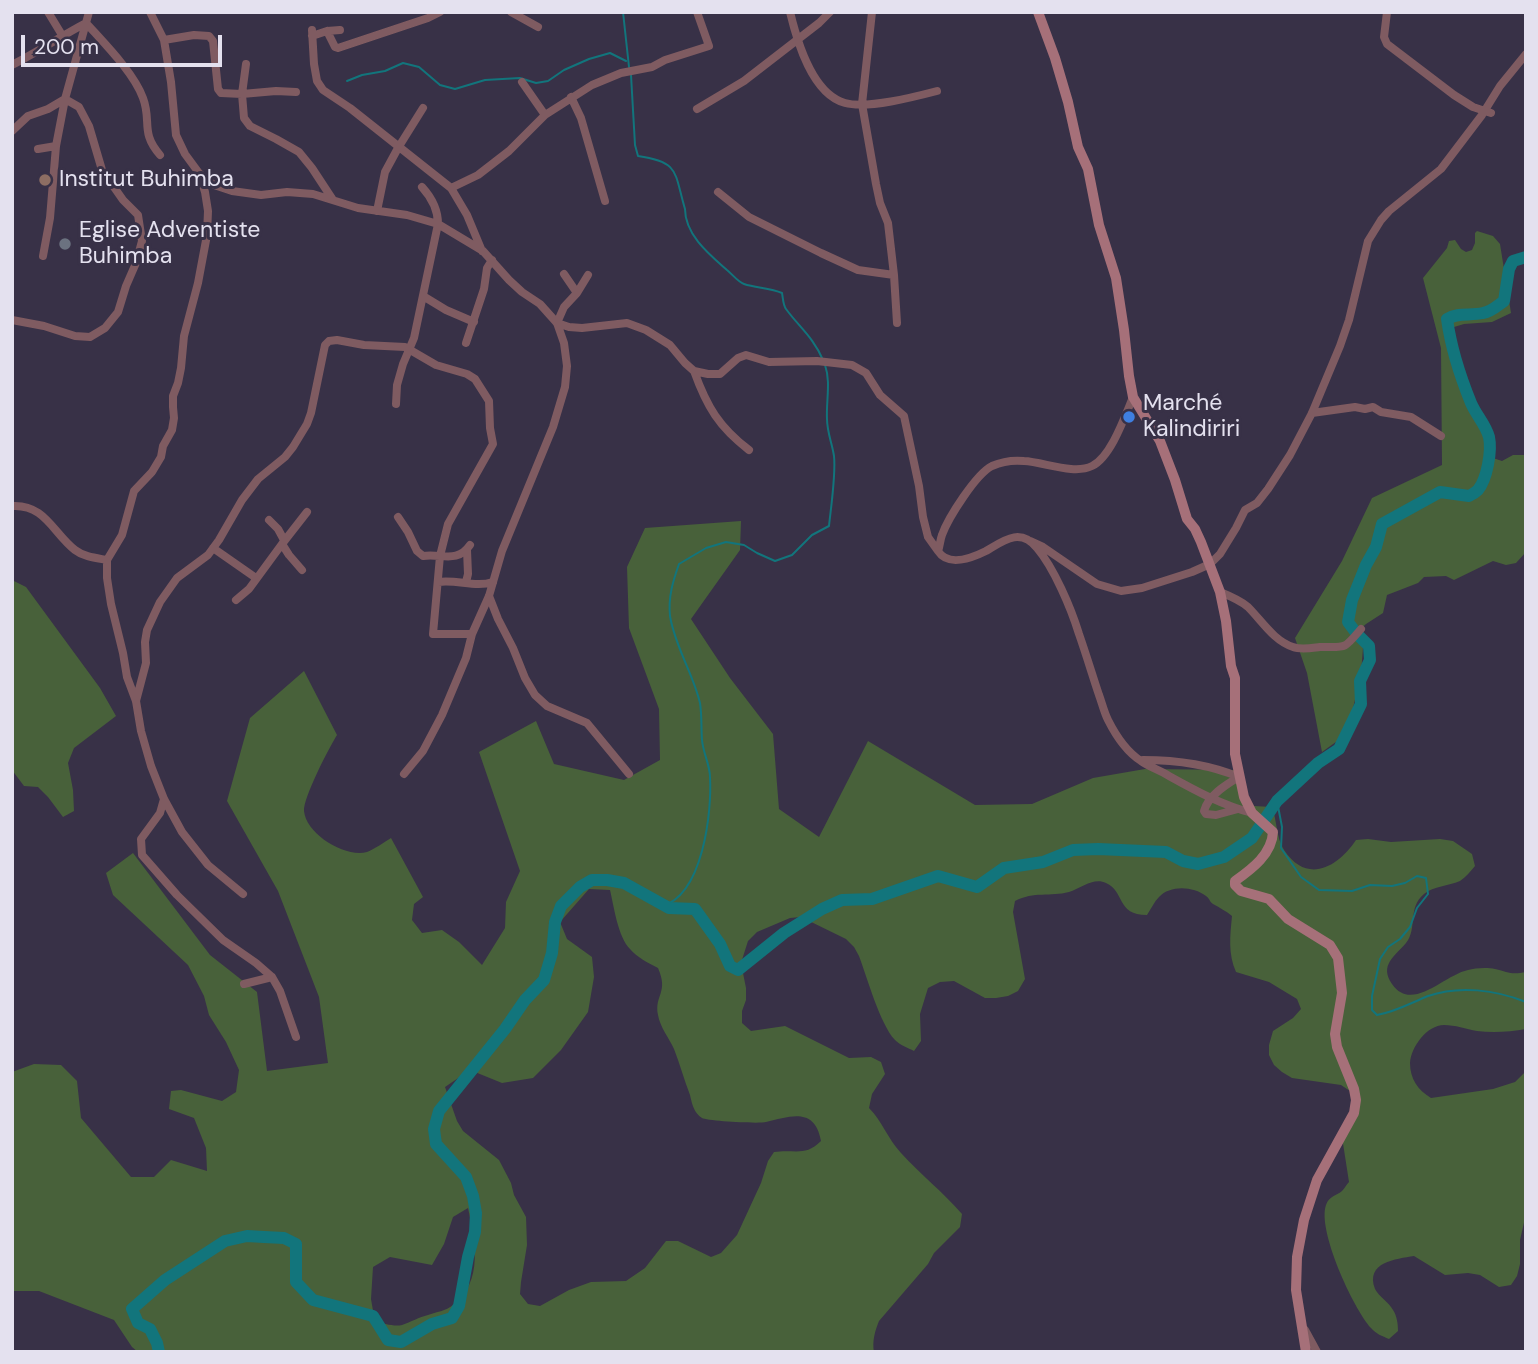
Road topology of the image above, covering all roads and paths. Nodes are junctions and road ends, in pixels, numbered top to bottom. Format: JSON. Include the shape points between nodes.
{"nodes":[{"id":1,"x":48,"y":12,"type":"edge"},
{"id":2,"x":89,"y":12,"type":"edge"},
{"id":3,"x":150,"y":12,"type":"edge"},
{"id":4,"x":440,"y":12,"type":"edge"},
{"id":5,"x":511,"y":12,"type":"edge"},
{"id":6,"x":696,"y":12,"type":"edge"},
{"id":7,"x":789,"y":12,"type":"edge"},
{"id":8,"x":830,"y":12,"type":"edge"},
{"id":9,"x":872,"y":12,"type":"edge"},
{"id":10,"x":1038,"y":12,"type":"edge"},
{"id":11,"x":1387,"y":12,"type":"edge"},
{"id":12,"x":523,"y":15,"type":"edge"},
{"id":13,"x":86,"y":23,"type":"junction"},
{"id":14,"x":538,"y":27,"type":"dead end"},
{"id":15,"x":340,"y":30,"type":"dead end"},
{"id":16,"x":327,"y":31,"type":"junction"},
{"id":17,"x":62,"y":35,"type":"junction"},
{"id":18,"x":164,"y":40,"type":"junction"},
{"id":19,"x":797,"y":40,"type":"junction"},
{"id":20,"x":1526,"y":54,"type":"edge"},
{"id":21,"x":246,"y":64,"type":"dead end"},
{"id":22,"x":12,"y":65,"type":"edge"},
{"id":23,"x":522,"y":82,"type":"dead end"},
{"id":24,"x":937,"y":91,"type":"dead end"},
{"id":25,"x":296,"y":92,"type":"dead end"},
{"id":26,"x":242,"y":94,"type":"junction"},
{"id":27,"x":571,"y":97,"type":"junction"},
{"id":28,"x":65,"y":99,"type":"junction"},
{"id":29,"x":862,"y":104,"type":"junction"},
{"id":30,"x":424,"y":108,"type":"dead end"},
{"id":31,"x":697,"y":109,"type":"dead end"},
{"id":32,"x":1488,"y":112,"type":"junction"},
{"id":33,"x":545,"y":115,"type":"junction"},
{"id":34,"x":12,"y":131,"type":"edge"},
{"id":35,"x":55,"y":146,"type":"junction"},
{"id":36,"x":398,"y":148,"type":"junction"},
{"id":37,"x":38,"y":149,"type":"dead end"},
{"id":38,"x":160,"y":155,"type":"dead end"},
{"id":39,"x":199,"y":173,"type":"junction"},
{"id":40,"x":422,"y":187,"type":"dead end"},
{"id":41,"x":451,"y":188,"type":"junction"},
{"id":42,"x":718,"y":192,"type":"dead end"},
{"id":43,"x":333,"y":200,"type":"junction"},
{"id":44,"x":605,"y":201,"type":"dead end"},
{"id":45,"x":377,"y":211,"type":"junction"},
{"id":46,"x":438,"y":224,"type":"junction"},
{"id":47,"x":482,"y":251,"type":"junction"},
{"id":48,"x":43,"y":256,"type":"dead end"},
{"id":49,"x":492,"y":260,"type":"junction"},
{"id":50,"x":564,"y":274,"type":"dead end"},
{"id":51,"x":588,"y":275,"type":"dead end"},
{"id":52,"x":894,"y":275,"type":"junction"},
{"id":53,"x":577,"y":293,"type":"junction"},
{"id":54,"x":423,"y":296,"type":"junction"},
{"id":55,"x":12,"y":320,"type":"edge"},
{"id":56,"x":474,"y":322,"type":"junction"},
{"id":57,"x":557,"y":323,"type":"junction"},
{"id":58,"x":897,"y":323,"type":"dead end"},
{"id":59,"x":466,"y":343,"type":"dead end"},
{"id":60,"x":409,"y":349,"type":"junction"},
{"id":61,"x":694,"y":371,"type":"junction"},
{"id":62,"x":1133,"y":397,"type":"junction"},
{"id":63,"x":396,"y":404,"type":"dead end"},
{"id":64,"x":1312,"y":413,"type":"junction"},
{"id":65,"x":1441,"y":436,"type":"dead end"},
{"id":66,"x":749,"y":450,"type":"dead end"},
{"id":67,"x":12,"y":506,"type":"edge"},
{"id":68,"x":307,"y":512,"type":"dead end"},
{"id":69,"x":398,"y":517,"type":"dead end"},
{"id":70,"x":269,"y":520,"type":"dead end"},
{"id":71,"x":1030,"y":541,"type":"junction"},
{"id":72,"x":283,"y":542,"type":"junction"},
{"id":73,"x":213,"y":548,"type":"junction"},
{"id":74,"x":939,"y":551,"type":"junction"},
{"id":75,"x":440,"y":556,"type":"junction"},
{"id":76,"x":107,"y":560,"type":"junction"},
{"id":77,"x":1210,"y":564,"type":"junction"},
{"id":78,"x":302,"y":570,"type":"dead end"},
{"id":79,"x":256,"y":578,"type":"junction"},
{"id":80,"x":438,"y":582,"type":"junction"},
{"id":81,"x":466,"y":582,"type":"junction"},
{"id":82,"x":493,"y":582,"type":"junction"},
{"id":83,"x":1220,"y":592,"type":"junction"},
{"id":84,"x":489,"y":596,"type":"junction"},
{"id":85,"x":236,"y":600,"type":"dead end"},
{"id":86,"x":1361,"y":629,"type":"dead end"},
{"id":87,"x":472,"y":634,"type":"junction"},
{"id":88,"x":136,"y":701,"type":"junction"},
{"id":89,"x":1139,"y":760,"type":"junction"},
{"id":90,"x":404,"y":774,"type":"dead end"},
{"id":91,"x":629,"y":774,"type":"dead end"},
{"id":92,"x":1239,"y":778,"type":"junction"},
{"id":93,"x":1211,"y":798,"type":"junction"},
{"id":94,"x":164,"y":799,"type":"junction"},
{"id":95,"x":1238,"y":809,"type":"junction"},
{"id":96,"x":1255,"y":816,"type":"junction"},
{"id":97,"x":243,"y":894,"type":"dead end"},
{"id":98,"x":272,"y":977,"type":"junction"},
{"id":99,"x":244,"y":984,"type":"dead end"},
{"id":100,"x":296,"y":1037,"type":"dead end"},
{"id":101,"x":1301,"y":1324,"type":"junction"},
{"id":102,"x":1306,"y":1352,"type":"edge"},
{"id":103,"x":1317,"y":1352,"type":"edge"}],
"edges":[{"from":1,"to":17,"type":"street"},
{"from":2,"to":13,"type":"street"},
{"from":3,"to":18,"type":"street"},
{"from":4,"to":16,"type":"street","via":[[338,48]]},
{"from":5,"to":12,"type":"street"},
{"from":6,"to":27,"type":"street","via":[[709,46],[625,72]]},
{"from":7,"to":19,"type":"street"},
{"from":8,"to":19,"type":"street"},
{"from":9,"to":29,"type":"street"},
{"from":10,"to":62,"type":"street","via":[[1088,169],[1116,278]]},
{"from":11,"to":32,"type":"street","via":[[1387,44],[1454,95]]},
{"from":12,"to":14,"type":"street"},
{"from":13,"to":17,"type":"street"},
{"from":13,"to":28,"type":"street"},
{"from":13,"to":38,"type":"street","via":[[116,56],[143,98],[151,144]]},
{"from":15,"to":16,"type":"street"},
{"from":16,"to":36,"type":"street","via":[[312,33],[317,81]]},
{"from":17,"to":22,"type":"street"},
{"from":18,"to":26,"type":"street","via":[[209,36],[218,89]]},
{"from":18,"to":39,"type":"street","via":[[176,135]]},
{"from":19,"to":29,"type":"street","via":[[814,77],[829,94],[844,103]]},
{"from":19,"to":31,"type":"street","via":[[744,81]]},
{"from":20,"to":32,"type":"street","via":[[1500,86]]},
{"from":21,"to":26,"type":"street"},
{"from":23,"to":33,"type":"street"},
{"from":24,"to":29,"type":"street"},
{"from":25,"to":26,"type":"street"},
{"from":26,"to":43,"type":"street","via":[[244,118],[250,126],[299,152]]},
{"from":27,"to":33,"type":"street"},
{"from":27,"to":44,"type":"street"},
{"from":28,"to":34,"type":"street","via":[[28,116]]},
{"from":28,"to":35,"type":"street"},
{"from":28,"to":55,"type":"street","via":[[79,107],[102,170],[138,215],[142,241],[118,312],[105,328],[90,337],[75,336]]},
{"from":29,"to":52,"type":"street","via":[[880,203],[888,223]]},
{"from":30,"to":36,"type":"street"},
{"from":32,"to":64,"type":"street","via":[[1446,168],[1389,211],[1368,241],[1345,333]]},
{"from":33,"to":41,"type":"street","via":[[509,151],[478,175]]},
{"from":35,"to":37,"type":"street"},
{"from":35,"to":48,"type":"street"},
{"from":36,"to":41,"type":"street"},
{"from":36,"to":45,"type":"street","via":[[385,172]]},
{"from":39,"to":43,"type":"street","via":[[232,191],[313,194]]},
{"from":39,"to":76,"type":"street","via":[[208,211],[207,235],[173,396],[172,430],[152,472],[134,491],[122,535]]},
{"from":40,"to":46,"type":"street","via":[[436,208]]},
{"from":41,"to":47,"type":"street"},
{"from":42,"to":52,"type":"street","via":[[749,217],[821,253],[858,270]]},
{"from":43,"to":45,"type":"street"},
{"from":45,"to":46,"type":"street"},
{"from":46,"to":47,"type":"street"},
{"from":46,"to":54,"type":"street"},
{"from":47,"to":49,"type":"street"},
{"from":49,"to":56,"type":"street"},
{"from":49,"to":57,"type":"street"},
{"from":50,"to":53,"type":"street"},
{"from":51,"to":53,"type":"street"},
{"from":52,"to":58,"type":"street"},
{"from":53,"to":57,"type":"street","via":[[564,306]]},
{"from":54,"to":56,"type":"street"},
{"from":54,"to":60,"type":"street"},
{"from":56,"to":59,"type":"street"},
{"from":57,"to":61,"type":"street","via":[[582,328],[627,323],[670,345]]},
{"from":57,"to":82,"type":"street","via":[[567,366],[565,387]]},
{"from":60,"to":63,"type":"street"},
{"from":60,"to":73,"type":"street","via":[[337,340],[325,345],[307,424],[285,457],[258,479],[242,500]]},
{"from":60,"to":75,"type":"street","via":[[475,379],[489,401],[493,444],[448,524]]},
{"from":61,"to":66,"type":"street","via":[[713,414]]},
{"from":61,"to":74,"type":"street","via":[[720,374],[746,355],[769,362],[852,365],[866,373],[880,395],[904,416],[928,537]]},
{"from":62,"to":74,"type":"street","via":[[1104,456],[1094,465],[1068,468],[1024,461],[992,466],[965,494],[942,535]]},
{"from":62,"to":77,"type":"street","via":[[1160,441],[1187,519]]},
{"from":64,"to":65,"type":"street","via":[[1373,407],[1411,417]]},
{"from":64,"to":77,"type":"street","via":[[1268,489],[1245,510]]},
{"from":67,"to":76,"type":"street","via":[[34,510],[77,551]]},
{"from":68,"to":72,"type":"street"},
{"from":69,"to":75,"type":"street","via":[[420,555]]},
{"from":70,"to":72,"type":"street"},
{"from":71,"to":74,"type":"street","via":[[1009,538],[957,560],[947,560]]},
{"from":71,"to":77,"type":"street","via":[[1097,584],[1121,591]]},
{"from":71,"to":89,"type":"street","via":[[1039,549],[1072,612],[1107,719]]},
{"from":72,"to":78,"type":"street"},
{"from":72,"to":79,"type":"street"},
{"from":73,"to":79,"type":"street"},
{"from":73,"to":88,"type":"street","via":[[177,578],[160,602],[147,630],[146,663]]},
{"from":75,"to":80,"type":"street"},
{"from":75,"to":81,"type":"street","via":[[457,556],[468,548]]},
{"from":76,"to":88,"type":"street","via":[[111,604]]},
{"from":77,"to":83,"type":"street"},
{"from":79,"to":85,"type":"street"},
{"from":80,"to":81,"type":"street"},
{"from":80,"to":87,"type":"street","via":[[433,634]]},
{"from":81,"to":82,"type":"street"},
{"from":82,"to":84,"type":"street"},
{"from":83,"to":86,"type":"street","via":[[1247,606],[1292,647],[1339,648]]},
{"from":83,"to":92,"type":"street","via":[[1235,678]]},
{"from":84,"to":87,"type":"street"},
{"from":84,"to":91,"type":"street","via":[[535,695],[547,706],[587,723]]},
{"from":87,"to":90,"type":"street","via":[[442,715],[423,751]]},
{"from":88,"to":94,"type":"street"},
{"from":89,"to":92,"type":"street","via":[[1182,761]]},
{"from":89,"to":93,"type":"street"},
{"from":92,"to":93,"type":"street"},
{"from":92,"to":96,"type":"street"},
{"from":93,"to":95,"type":"street"},
{"from":93,"to":95,"type":"street","via":[[1206,814]]},
{"from":94,"to":97,"type":"street","via":[[208,865]]},
{"from":94,"to":98,"type":"street","via":[[160,813],[141,839],[142,855],[223,940]]},
{"from":95,"to":96,"type":"street"},
{"from":96,"to":101,"type":"street","via":[[1273,832],[1269,849],[1235,885],[1269,899],[1287,919],[1330,945],[1338,957],[1342,993],[1336,1047],[1356,1100],[1354,1113],[1317,1180],[1304,1220],[1296,1290]]},
{"from":98,"to":99,"type":"street"},
{"from":98,"to":100,"type":"street"},
{"from":101,"to":102,"type":"street"},
{"from":101,"to":103,"type":"street"}]}
